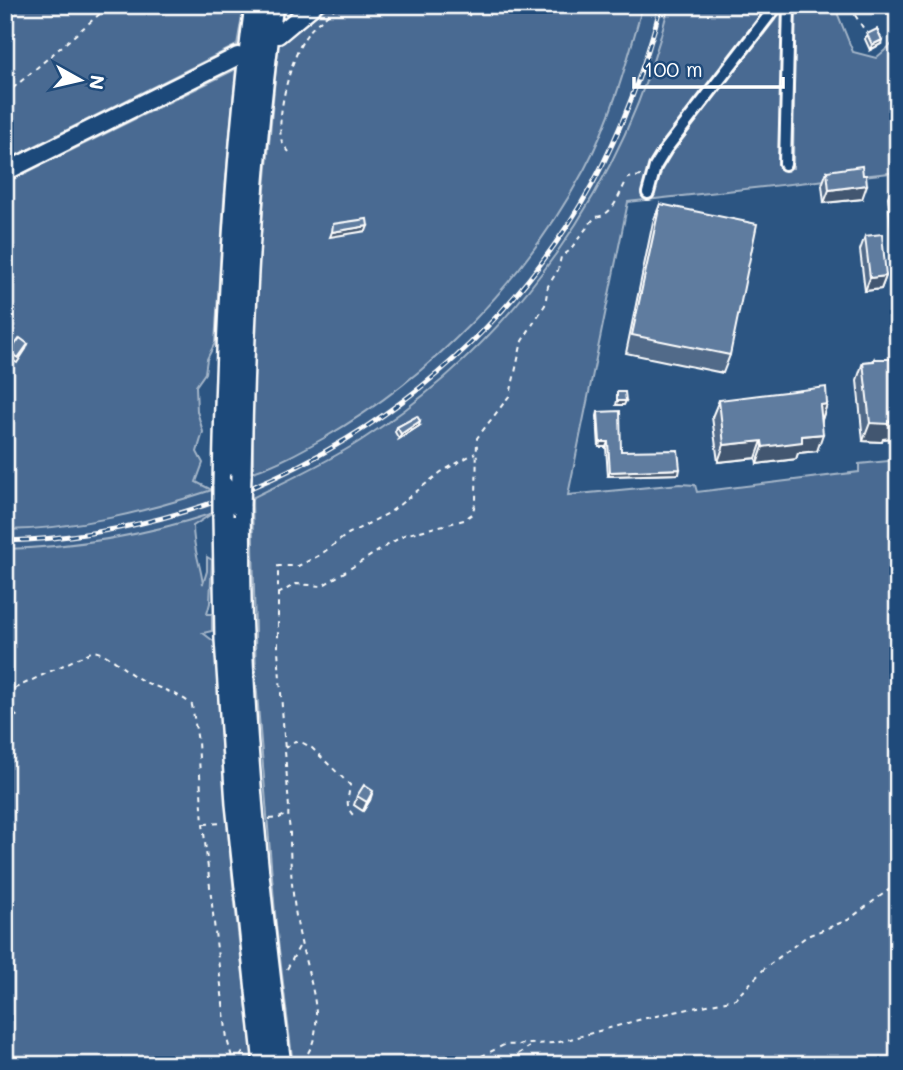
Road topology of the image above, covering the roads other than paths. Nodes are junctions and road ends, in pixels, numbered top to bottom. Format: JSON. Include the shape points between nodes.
{"nodes":[{"id":1,"x":255,"y":5,"type":"edge"},
{"id":2,"x":273,"y":5,"type":"edge"},
{"id":3,"x":314,"y":5,"type":"edge"},
{"id":4,"x":777,"y":5,"type":"edge"},
{"id":5,"x":789,"y":5,"type":"edge"},
{"id":6,"x":278,"y":35,"type":"dead end"},
{"id":7,"x":238,"y":56,"type":"dead end"},
{"id":8,"x":785,"y":164,"type":"dead end"},
{"id":9,"x":5,"y":172,"type":"edge"},
{"id":10,"x":648,"y":193,"type":"dead end"},
{"id":11,"x":232,"y":511,"type":"junction"},
{"id":12,"x":264,"y":1065,"type":"edge"},
{"id":13,"x":281,"y":1065,"type":"edge"}],
"edges":[{"from":1,"to":11,"type":"highway","bridge":true,"via":[[237,167],[226,333],[223,486]]},
{"from":2,"to":11,"type":"highway","bridge":true,"via":[[249,246],[241,475]]},
{"from":3,"to":6,"type":"main road"},
{"from":4,"to":10,"type":"street","via":[[661,157]]},
{"from":5,"to":8,"type":"street"},
{"from":7,"to":9,"type":"main road"},
{"from":11,"to":12,"type":"highway","via":[[225,639],[236,804]]},
{"from":11,"to":13,"type":"highway","via":[[254,807]]}]}
